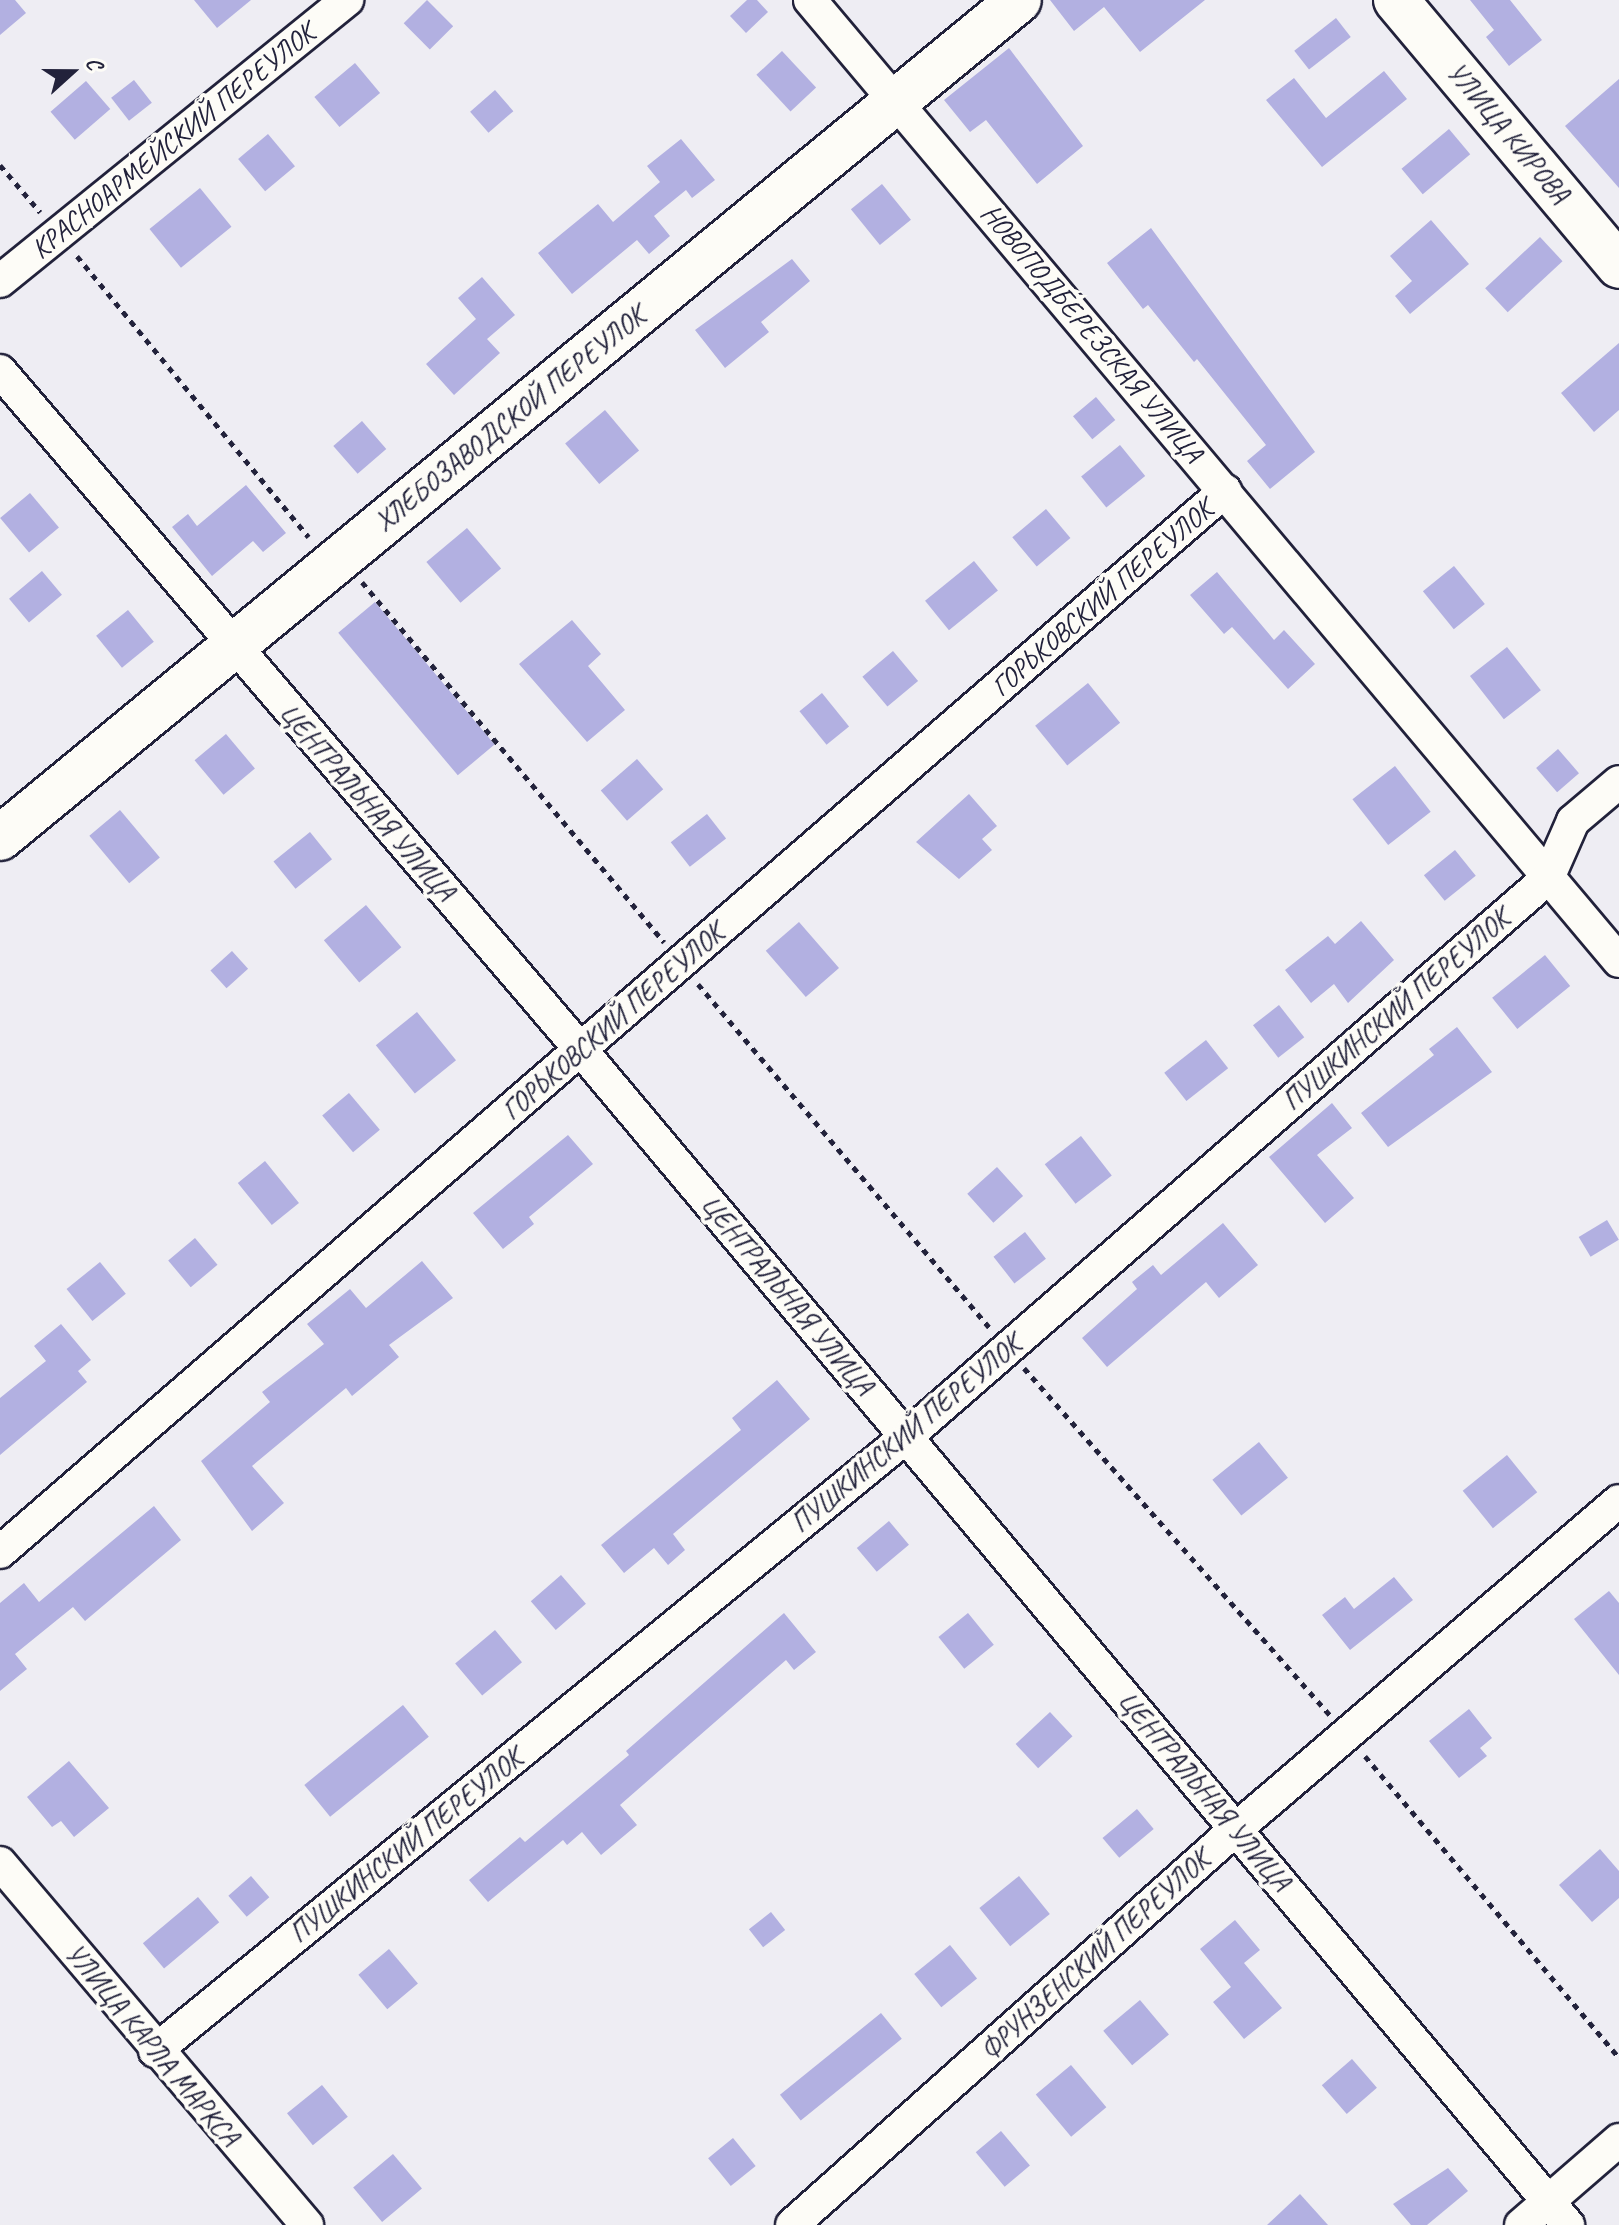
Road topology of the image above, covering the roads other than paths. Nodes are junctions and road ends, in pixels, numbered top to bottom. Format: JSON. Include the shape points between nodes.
{"nodes":[{"id":1,"x":347,"y":0,"type":"edge"},
{"id":2,"x":810,"y":0,"type":"edge"},
{"id":3,"x":1019,"y":0,"type":"edge"},
{"id":4,"x":1396,"y":0,"type":"edge"},
{"id":5,"x":897,"y":101,"type":"junction"},
{"id":6,"x":1619,"y":266,"type":"edge"},
{"id":7,"x":0,"y":281,"type":"edge"},
{"id":8,"x":0,"y":371,"type":"edge"},
{"id":9,"x":1225,"y":491,"type":"junction"},
{"id":10,"x":232,"y":647,"type":"junction"},
{"id":11,"x":1619,"y":782,"type":"edge"},
{"id":12,"x":0,"y":838,"type":"edge"},
{"id":13,"x":1548,"y":878,"type":"junction"},
{"id":14,"x":1619,"y":961,"type":"edge"},
{"id":15,"x":581,"y":1050,"type":"junction"},
{"id":16,"x":906,"y":1437,"type":"junction"},
{"id":17,"x":1619,"y":1501,"type":"edge"},
{"id":18,"x":0,"y":1552,"type":"edge"},
{"id":19,"x":1236,"y":1829,"type":"junction"},
{"id":20,"x":0,"y":1863,"type":"edge"},
{"id":21,"x":155,"y":2051,"type":"junction"},
{"id":22,"x":1619,"y":2140,"type":"edge"},
{"id":23,"x":1558,"y":2213,"type":"edge"},
{"id":24,"x":307,"y":2225,"type":"edge"},
{"id":25,"x":792,"y":2225,"type":"edge"},
{"id":26,"x":1521,"y":2225,"type":"edge"}],
"edges":[{"from":1,"to":7,"type":"street","name":"КРАСНОАРМЕЙСКИЙ ПЕРЕУЛОК"},
{"from":2,"to":5,"type":"street","name":"НОВОПОДБЕРЕЗСКАЯ УЛИЦА"},
{"from":3,"to":5,"type":"street","name":"ХЛЕБОЗАВОДСКОЙ ПЕРЕУЛОК"},
{"from":4,"to":6,"type":"street","name":"УЛИЦА КИРОВА"},
{"from":5,"to":9,"type":"street","name":"НОВОПОДБЕРЕЗСКАЯ УЛИЦА"},
{"from":5,"to":10,"type":"street","name":"ХЛЕБОЗАВОДСКОЙ ПЕРЕУЛОК"},
{"from":8,"to":10,"type":"street","name":"ЦЕНТРАЛЬНАЯ УЛИЦА"},
{"from":9,"to":13,"type":"street","name":"НОВОПОДБЕРЕЗСКАЯ УЛИЦА"},
{"from":9,"to":15,"type":"street","name":"ГОРЬКОВСКИЙ ПЕРЕУЛОК"},
{"from":10,"to":12,"type":"street","name":"ХЛЕБОЗАВОДСКОЙ ПЕРЕУЛОК"},
{"from":10,"to":15,"type":"street","name":"ЦЕНТРАЛЬНАЯ УЛИЦА"},
{"from":11,"to":13,"type":"street","name":"ПУШКИНСКИЙ ПЕРЕУЛОК","via":[[1573,821]]},
{"from":13,"to":14,"type":"street","name":"НОВОПОДБЕРЕЗСКАЯ УЛИЦА"},
{"from":13,"to":16,"type":"street","name":"ПУШКИНСКИЙ ПЕРЕУЛОК"},
{"from":15,"to":16,"type":"street","name":"ЦЕНТРАЛЬНАЯ УЛИЦА"},
{"from":15,"to":18,"type":"street","name":"ГОРЬКОВСКИЙ ПЕРЕУЛОК"},
{"from":16,"to":19,"type":"street","name":"ЦЕНТРАЛЬНАЯ УЛИЦА"},
{"from":16,"to":21,"type":"street","name":"ПУШКИНСКИЙ ПЕРЕУЛОК"},
{"from":17,"to":19,"type":"street","name":"ФРУНЗЕНСКИЙ ПЕРЕУЛОК"},
{"from":19,"to":23,"type":"street","name":"ЦЕНТРАЛЬНАЯ УЛИЦА"},
{"from":19,"to":25,"type":"street","name":"ФРУНЗЕНСКИЙ ПЕРЕУЛОК"},
{"from":20,"to":21,"type":"street","name":"УЛИЦА КАРЛА МАРКСА"},
{"from":21,"to":24,"type":"street","name":"УЛИЦА КАРЛА МАРКСА"},
{"from":22,"to":23,"type":"street"},
{"from":23,"to":26,"type":"street"}]}
